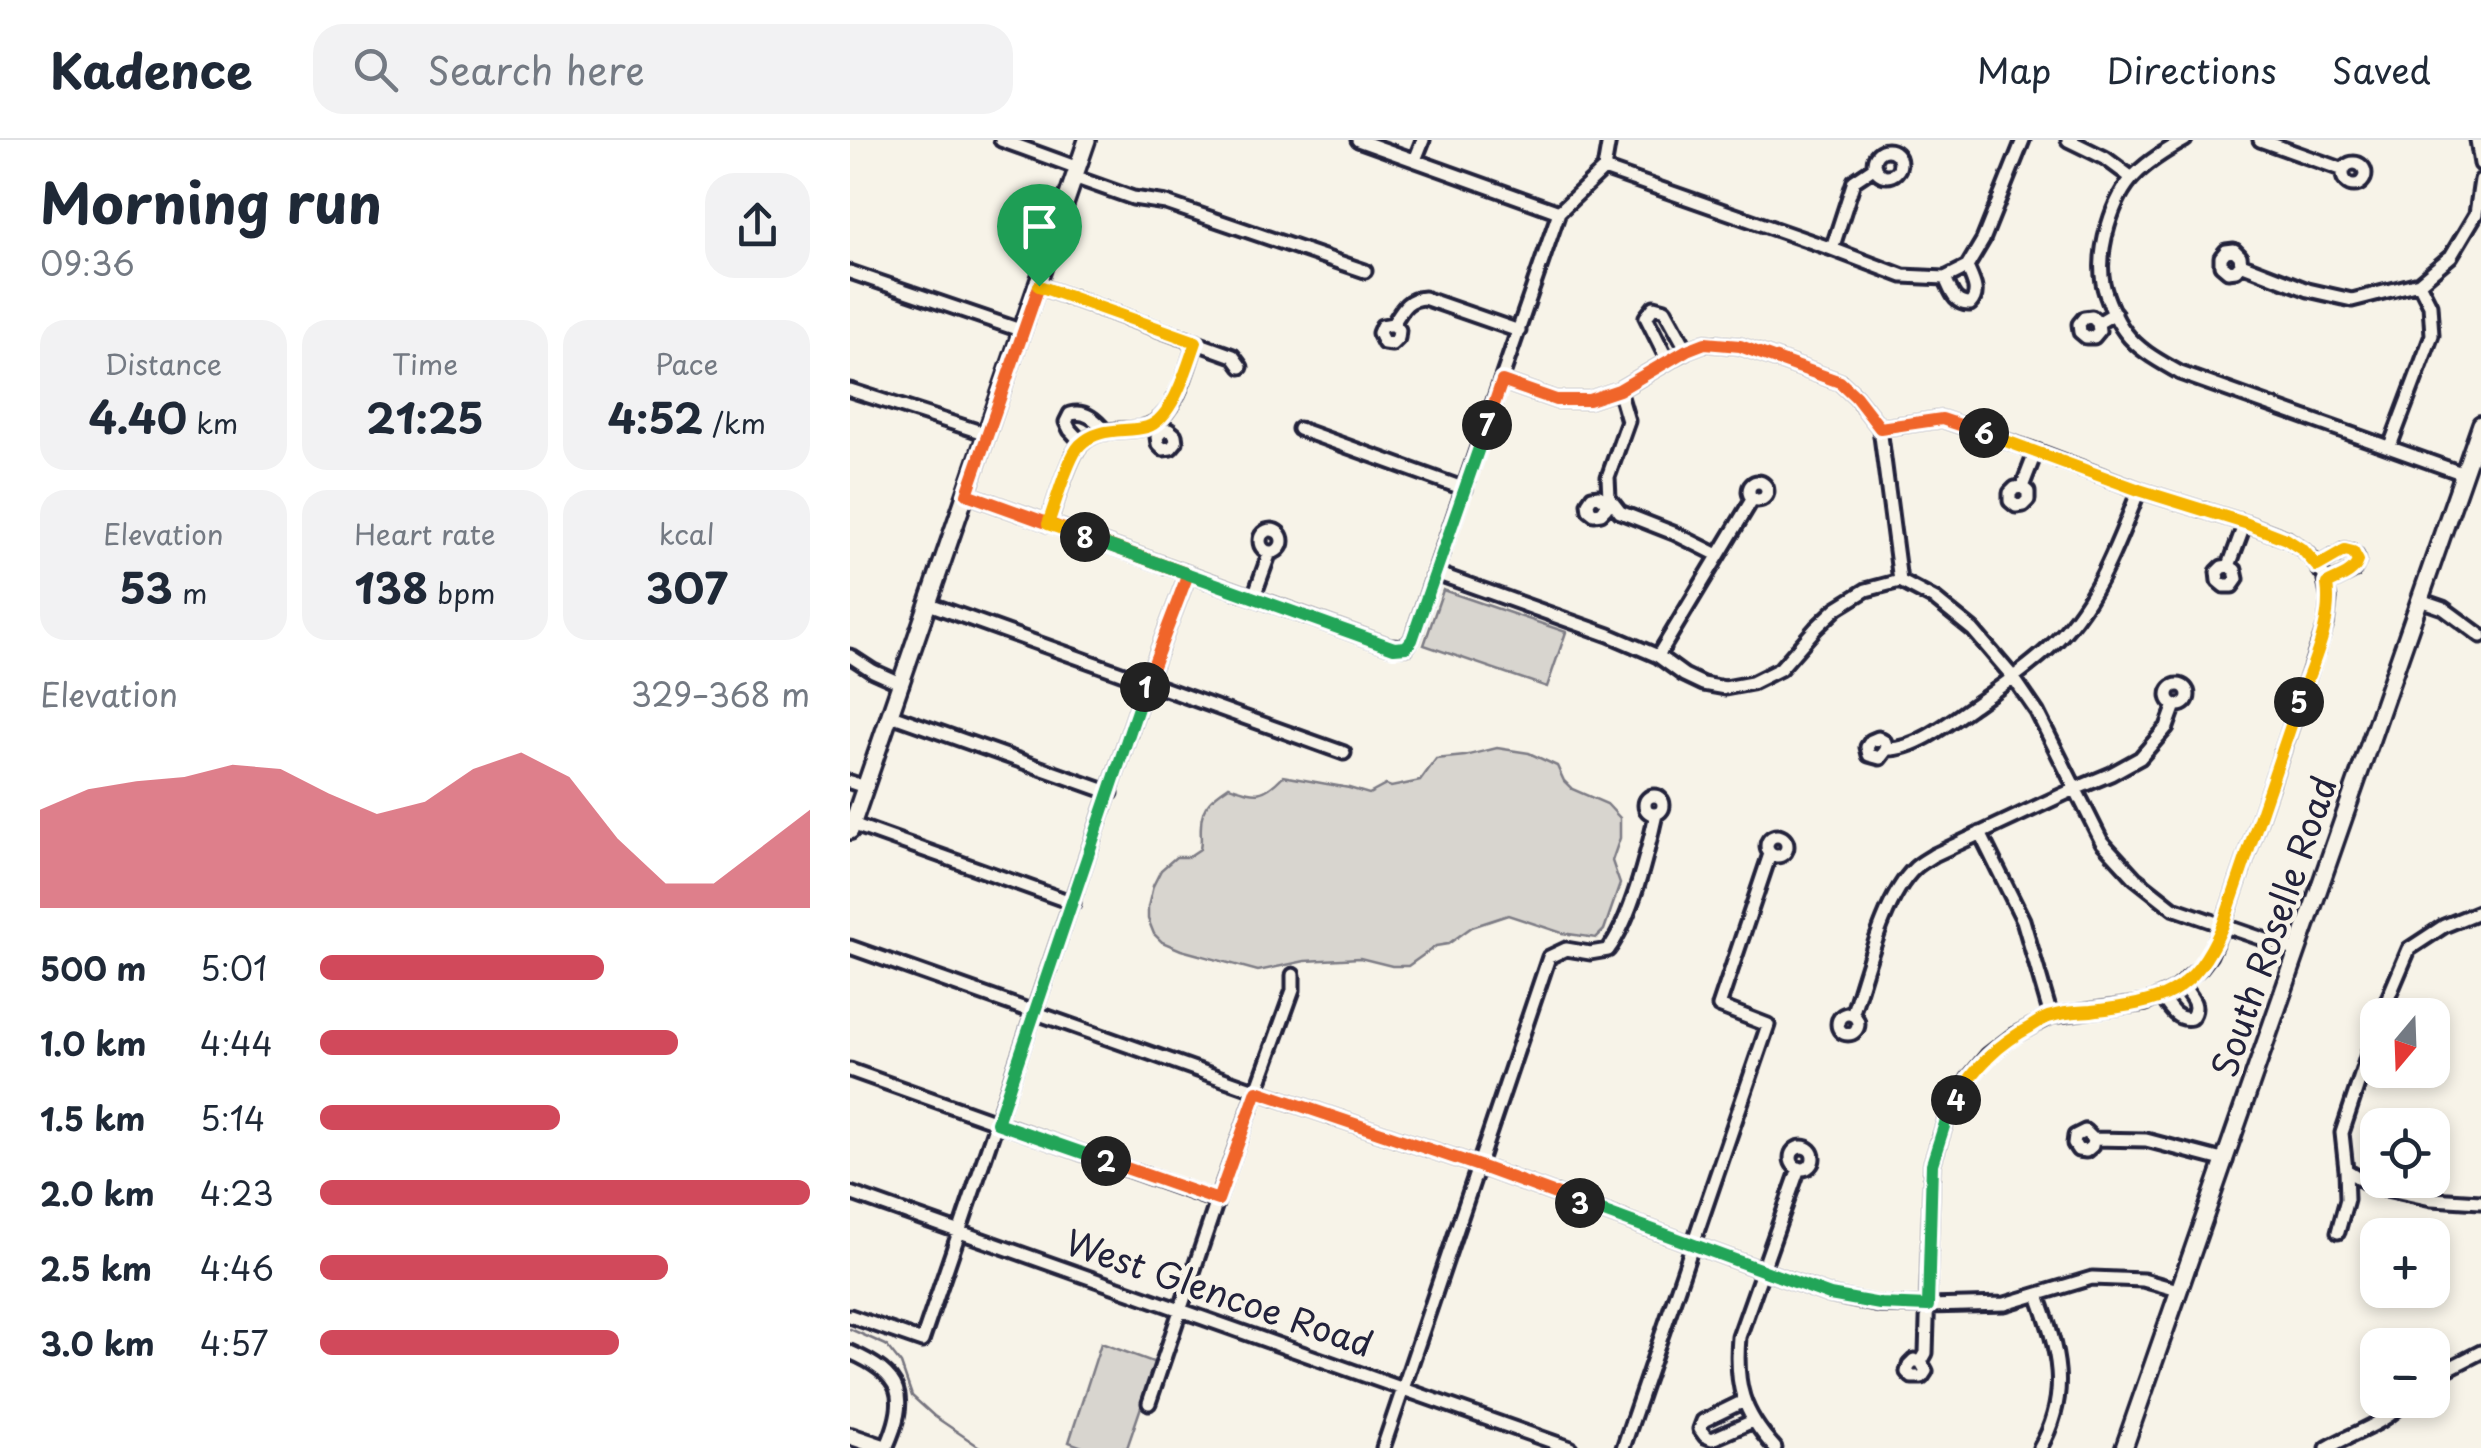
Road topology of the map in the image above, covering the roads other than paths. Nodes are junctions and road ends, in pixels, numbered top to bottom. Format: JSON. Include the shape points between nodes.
{"nodes":[{"id":1,"x":1001,"y":140,"type":"edge"},
{"id":2,"x":1088,"y":140,"type":"edge"},
{"id":3,"x":1358,"y":140,"type":"edge"},
{"id":4,"x":1422,"y":140,"type":"edge"},
{"id":5,"x":1609,"y":140,"type":"edge"},
{"id":6,"x":2023,"y":140,"type":"edge"},
{"id":7,"x":2068,"y":140,"type":"edge"},
{"id":8,"x":2185,"y":140,"type":"edge"},
{"id":9,"x":2260,"y":140,"type":"edge"},
{"id":10,"x":2477,"y":140,"type":"edge"},
{"id":11,"x":1415,"y":160,"type":"junction"},
{"id":12,"x":2481,"y":164,"type":"edge"},
{"id":13,"x":1875,"y":167,"type":"dead end"},
{"id":14,"x":1604,"y":169,"type":"junction"},
{"id":15,"x":2344,"y":170,"type":"dead end"},
{"id":16,"x":1076,"y":172,"type":"junction"},
{"id":17,"x":2132,"y":178,"type":"junction"},
{"id":18,"x":2481,"y":180,"type":"edge"},
{"id":19,"x":1559,"y":212,"type":"junction"},
{"id":20,"x":1832,"y":249,"type":"junction"},
{"id":21,"x":2241,"y":264,"type":"dead end"},
{"id":22,"x":1968,"y":267,"type":"junction"},
{"id":23,"x":1366,"y":271,"type":"dead end"},
{"id":24,"x":850,"y":272,"type":"edge"},
{"id":25,"x":1945,"y":278,"type":"junction"},
{"id":26,"x":2419,"y":284,"type":"junction"},
{"id":27,"x":1039,"y":286,"type":"junction"},
{"id":28,"x":2115,"y":313,"type":"junction"},
{"id":29,"x":2098,"y":323,"type":"dead end"},
{"id":30,"x":1394,"y":324,"type":"dead end"},
{"id":31,"x":1022,"y":331,"type":"junction"},
{"id":32,"x":1519,"y":331,"type":"junction"},
{"id":33,"x":1196,"y":342,"type":"junction"},
{"id":34,"x":1687,"y":350,"type":"junction"},
{"id":35,"x":1668,"y":361,"type":"junction"},
{"id":36,"x":1241,"y":367,"type":"dead end"},
{"id":37,"x":1502,"y":381,"type":"junction"},
{"id":38,"x":850,"y":390,"type":"edge"},
{"id":39,"x":1619,"y":390,"type":"junction"},
{"id":40,"x":2481,"y":424,"type":"edge"},
{"id":41,"x":1880,"y":428,"type":"junction"},
{"id":42,"x":1299,"y":429,"type":"dead end"},
{"id":43,"x":1106,"y":432,"type":"junction"},
{"id":44,"x":987,"y":434,"type":"junction"},
{"id":45,"x":1082,"y":443,"type":"junction"},
{"id":46,"x":2390,"y":446,"type":"junction"},
{"id":47,"x":2036,"y":450,"type":"junction"},
{"id":48,"x":2464,"y":474,"type":"junction"},
{"id":49,"x":2022,"y":487,"type":"dead end"},
{"id":50,"x":1466,"y":488,"type":"junction"},
{"id":51,"x":2139,"y":490,"type":"junction"},
{"id":52,"x":967,"y":494,"type":"junction"},
{"id":53,"x":1753,"y":498,"type":"dead end"},
{"id":54,"x":2245,"y":523,"type":"junction"},
{"id":55,"x":1048,"y":524,"type":"junction"},
{"id":56,"x":1270,"y":552,"type":"dead end"},
{"id":57,"x":1718,"y":555,"type":"junction"},
{"id":58,"x":2230,"y":566,"type":"dead end"},
{"id":59,"x":1436,"y":573,"type":"junction"},
{"id":60,"x":1188,"y":574,"type":"junction"},
{"id":61,"x":1900,"y":581,"type":"junction"},
{"id":62,"x":1254,"y":596,"type":"junction"},
{"id":63,"x":2420,"y":600,"type":"junction"},
{"id":64,"x":929,"y":604,"type":"junction"},
{"id":65,"x":2481,"y":636,"type":"edge"},
{"id":66,"x":850,"y":656,"type":"edge"},
{"id":67,"x":1658,"y":656,"type":"junction"},
{"id":68,"x":2013,"y":678,"type":"junction"},
{"id":69,"x":902,"y":684,"type":"junction"},
{"id":70,"x":1146,"y":684,"type":"junction"},
{"id":71,"x":2175,"y":705,"type":"dead end"},
{"id":72,"x":891,"y":715,"type":"junction"},
{"id":73,"x":1887,"y":749,"type":"dead end"},
{"id":74,"x":1344,"y":753,"type":"dead end"},
{"id":75,"x":858,"y":785,"type":"edge"},
{"id":76,"x":2075,"y":788,"type":"junction"},
{"id":77,"x":1111,"y":793,"type":"junction"},
{"id":78,"x":1656,"y":814,"type":"dead end"},
{"id":79,"x":851,"y":828,"type":"edge"},
{"id":80,"x":1980,"y":833,"type":"junction"},
{"id":81,"x":1770,"y":854,"type":"dead end"},
{"id":82,"x":1073,"y":903,"type":"junction"},
{"id":83,"x":2481,"y":911,"type":"edge"},
{"id":84,"x":2223,"y":925,"type":"junction"},
{"id":85,"x":850,"y":946,"type":"edge"},
{"id":86,"x":2298,"y":951,"type":"junction"},
{"id":87,"x":1293,"y":975,"type":"dead end"},
{"id":88,"x":2182,"y":985,"type":"junction"},
{"id":89,"x":2162,"y":997,"type":"junction"},
{"id":90,"x":2387,"y":998,"type":"edge"},
{"id":91,"x":1034,"y":1012,"type":"junction"},
{"id":92,"x":1852,"y":1015,"type":"dead end"},
{"id":93,"x":2051,"y":1016,"type":"junction"},
{"id":94,"x":850,"y":1070,"type":"edge"},
{"id":95,"x":2360,"y":1079,"type":"edge"},
{"id":96,"x":1257,"y":1091,"type":"junction"},
{"id":97,"x":997,"y":1123,"type":"junction"},
{"id":98,"x":2093,"y":1139,"type":"dead end"},
{"id":99,"x":2226,"y":1161,"type":"junction"},
{"id":100,"x":1479,"y":1166,"type":"junction"},
{"id":101,"x":1799,"y":1168,"type":"dead end"},
{"id":102,"x":2346,"y":1170,"type":"junction"},
{"id":103,"x":850,"y":1193,"type":"edge"},
{"id":104,"x":1218,"y":1200,"type":"junction"},
{"id":105,"x":2481,"y":1202,"type":"edge"},
{"id":106,"x":960,"y":1232,"type":"junction"},
{"id":107,"x":2338,"y":1232,"type":"dead end"},
{"id":108,"x":1694,"y":1244,"type":"junction"},
{"id":109,"x":1763,"y":1272,"type":"junction"},
{"id":110,"x":2178,"y":1290,"type":"junction"},
{"id":111,"x":2038,"y":1295,"type":"junction"},
{"id":112,"x":1928,"y":1306,"type":"junction"},
{"id":113,"x":1180,"y":1310,"type":"junction"},
{"id":114,"x":850,"y":1316,"type":"edge"},
{"id":115,"x":850,"y":1352,"type":"edge"},
{"id":116,"x":2481,"y":1352,"type":"edge"},
{"id":117,"x":1921,"y":1362,"type":"dead end"},
{"id":118,"x":2450,"y":1368,"type":"edge"},
{"id":119,"x":1404,"y":1388,"type":"junction"},
{"id":120,"x":1744,"y":1401,"type":"junction"},
{"id":121,"x":1149,"y":1403,"type":"dead end"},
{"id":122,"x":2387,"y":1418,"type":"edge"},
{"id":123,"x":1753,"y":1421,"type":"junction"},
{"id":124,"x":850,"y":1436,"type":"edge"},
{"id":125,"x":886,"y":1448,"type":"edge"},
{"id":126,"x":1383,"y":1448,"type":"edge"},
{"id":127,"x":1570,"y":1448,"type":"edge"},
{"id":128,"x":1624,"y":1448,"type":"edge"},
{"id":129,"x":1775,"y":1448,"type":"edge"},
{"id":130,"x":2040,"y":1448,"type":"edge"},
{"id":131,"x":2124,"y":1448,"type":"edge"},
{"id":132,"x":2327,"y":1448,"type":"edge"}],
"edges":[{"from":1,"to":16,"type":"street"},
{"from":2,"to":16,"type":"main road"},
{"from":3,"to":11,"type":"street"},
{"from":4,"to":11,"type":"street"},
{"from":5,"to":14,"type":"street"},
{"from":6,"to":22,"type":"street"},
{"from":7,"to":17,"type":"street"},
{"from":8,"to":17,"type":"street"},
{"from":9,"to":15,"type":"street"},
{"from":10,"to":12,"type":"street"},
{"from":11,"to":19,"type":"street"},
{"from":13,"to":20,"type":"street","via":[[1854,180]]},
{"from":14,"to":19,"type":"street"},
{"from":14,"to":20,"type":"street"},
{"from":16,"to":23,"type":"street","via":[[1133,198],[1166,203]]},
{"from":16,"to":27,"type":"main road"},
{"from":17,"to":28,"type":"street","via":[[2103,246],[2103,283]]},
{"from":18,"to":26,"type":"street","via":[[2476,214],[2451,256]]},
{"from":19,"to":32,"type":"street"},
{"from":20,"to":25,"type":"street","via":[[1903,276]]},
{"from":21,"to":26,"type":"street","via":[[2352,300]]},
{"from":22,"to":25,"type":"street"},
{"from":22,"to":25,"type":"street","via":[[1976,292],[1970,304],[1956,300]]},
{"from":24,"to":31,"type":"street"},
{"from":26,"to":46,"type":"street","via":[[2430,305],[2432,335]]},
{"from":27,"to":31,"type":"main road"},
{"from":27,"to":33,"type":"street"},
{"from":28,"to":29,"type":"street"},
{"from":28,"to":46,"type":"street","via":[[2146,353],[2180,373]]},
{"from":30,"to":32,"type":"street","via":[[1406,303],[1424,298]]},
{"from":31,"to":44,"type":"main road"},
{"from":32,"to":37,"type":"street"},
{"from":33,"to":36,"type":"street","via":[[1234,356]]},
{"from":33,"to":43,"type":"street","via":[[1158,426]]},
{"from":34,"to":35,"type":"street"},
{"from":34,"to":35,"type":"street","via":[[1666,310],[1654,307],[1646,316]]},
{"from":34,"to":41,"type":"street","via":[[1705,343],[1740,346],[1840,382]]},
{"from":35,"to":39,"type":"street"},
{"from":37,"to":39,"type":"street","via":[[1556,400],[1589,400]]},
{"from":37,"to":50,"type":"street"},
{"from":38,"to":44,"type":"street"},
{"from":39,"to":57,"type":"street","via":[[1628,421],[1607,500]]},
{"from":40,"to":48,"type":"main road","name":"South Roselle Road"},
{"from":41,"to":47,"type":"street","via":[[1942,419]]},
{"from":41,"to":61,"type":"street"},
{"from":42,"to":50,"type":"street"},
{"from":43,"to":45,"type":"street"},
{"from":43,"to":45,"type":"street","via":[[1089,416],[1070,414],[1066,422]]},
{"from":44,"to":52,"type":"main road"},
{"from":45,"to":55,"type":"street"},
{"from":46,"to":48,"type":"street"},
{"from":47,"to":49,"type":"street"},
{"from":47,"to":51,"type":"street"},
{"from":48,"to":63,"type":"main road","name":"South Roselle Road"},
{"from":50,"to":59,"type":"street"},
{"from":51,"to":54,"type":"street"},
{"from":51,"to":68,"type":"street","via":[[2112,559],[2080,613]]},
{"from":52,"to":55,"type":"street"},
{"from":52,"to":64,"type":"main road"},
{"from":53,"to":57,"type":"street"},
{"from":54,"to":58,"type":"street"},
{"from":54,"to":84,"type":"street","via":[[2296,544],[2323,576],[2329,599]]},
{"from":55,"to":60,"type":"street"},
{"from":56,"to":62,"type":"street"},
{"from":57,"to":67,"type":"street"},
{"from":59,"to":62,"type":"street","via":[[1406,647]]},
{"from":59,"to":67,"type":"street"},
{"from":60,"to":62,"type":"street"},
{"from":60,"to":70,"type":"street"},
{"from":61,"to":67,"type":"street","via":[[1866,590],[1838,608],[1780,669],[1752,683],[1704,684]]},
{"from":61,"to":68,"type":"street","via":[[1973,630]]},
{"from":63,"to":65,"type":"street"},
{"from":63,"to":86,"type":"main road","name":"South Roselle Road"},
{"from":64,"to":69,"type":"main road"},
{"from":64,"to":70,"type":"street"},
{"from":66,"to":69,"type":"street"},
{"from":68,"to":73,"type":"street","via":[[1946,725]]},
{"from":68,"to":76,"type":"street"},
{"from":69,"to":72,"type":"main road"},
{"from":70,"to":74,"type":"street"},
{"from":70,"to":77,"type":"street"},
{"from":71,"to":76,"type":"street","via":[[2167,727],[2140,758]]},
{"from":72,"to":75,"type":"main road"},
{"from":72,"to":77,"type":"street"},
{"from":75,"to":79,"type":"main road"},
{"from":76,"to":80,"type":"street"},
{"from":76,"to":84,"type":"street","via":[[2102,842],[2135,878],[2173,908]]},
{"from":77,"to":82,"type":"street"},
{"from":78,"to":100,"type":"street","via":[[1620,933],[1608,950],[1549,957]]},
{"from":79,"to":82,"type":"street"},
{"from":80,"to":92,"type":"street","via":[[1934,854],[1902,885]]},
{"from":80,"to":93,"type":"street","via":[[2024,920]]},
{"from":81,"to":108,"type":"street","via":[[1719,1006],[1768,1025]]},
{"from":82,"to":91,"type":"street"},
{"from":83,"to":90,"type":"street","via":[[2409,949]]},
{"from":84,"to":86,"type":"street"},
{"from":84,"to":88,"type":"street","via":[[2210,954]]},
{"from":85,"to":91,"type":"street"},
{"from":86,"to":99,"type":"main road","name":"South Roselle Road"},
{"from":87,"to":96,"type":"street"},
{"from":88,"to":89,"type":"street"},
{"from":88,"to":89,"type":"street","via":[[2196,1004],[2190,1018],[2176,1015]]},
{"from":89,"to":93,"type":"street"},
{"from":91,"to":96,"type":"street"},
{"from":91,"to":97,"type":"street"},
{"from":93,"to":112,"type":"street","via":[[1988,1055],[1947,1117],[1932,1164]]},
{"from":94,"to":97,"type":"street"},
{"from":95,"to":102,"type":"street","via":[[2342,1134]]},
{"from":96,"to":100,"type":"street"},
{"from":96,"to":104,"type":"street"},
{"from":97,"to":104,"type":"street"},
{"from":97,"to":106,"type":"street"},
{"from":98,"to":99,"type":"street","via":[[2146,1140]]},
{"from":99,"to":110,"type":"main road","name":"South Roselle Road"},
{"from":100,"to":108,"type":"street"},
{"from":100,"to":119,"type":"street"},
{"from":101,"to":109,"type":"street"},
{"from":102,"to":105,"type":"street","via":[[2372,1186]]},
{"from":102,"to":107,"type":"street"},
{"from":103,"to":106,"type":"street","name":"West Glencoe Road"},
{"from":104,"to":113,"type":"street"},
{"from":106,"to":113,"type":"street","name":"West Glencoe Road"},
{"from":106,"to":114,"type":"street","via":[[922,1341]]},
{"from":108,"to":109,"type":"street"},
{"from":108,"to":128,"type":"street"},
{"from":109,"to":112,"type":"street","via":[[1830,1295]]},
{"from":109,"to":120,"type":"street","via":[[1739,1337]]},
{"from":110,"to":111,"type":"street","via":[[2143,1280],[2092,1278]]},
{"from":110,"to":131,"type":"main road","name":"South Roselle Road"},
{"from":111,"to":112,"type":"street","via":[[2004,1304]]},
{"from":111,"to":130,"type":"street","via":[[2060,1376]]},
{"from":112,"to":117,"type":"street"},
{"from":113,"to":119,"type":"street","name":"West Glencoe Road"},
{"from":113,"to":121,"type":"street"},
{"from":115,"to":125,"type":"street","via":[[890,1378],[900,1396]]},
{"from":116,"to":118,"type":"street"},
{"from":119,"to":126,"type":"street"},
{"from":119,"to":127,"type":"street","name":"West Glencoe Road"},
{"from":120,"to":123,"type":"street"},
{"from":120,"to":123,"type":"street","via":[[1703,1421],[1700,1429],[1712,1439]]},
{"from":122,"to":132,"type":"street"},
{"from":123,"to":129,"type":"street"},
{"from":124,"to":125,"type":"main road"}]}
